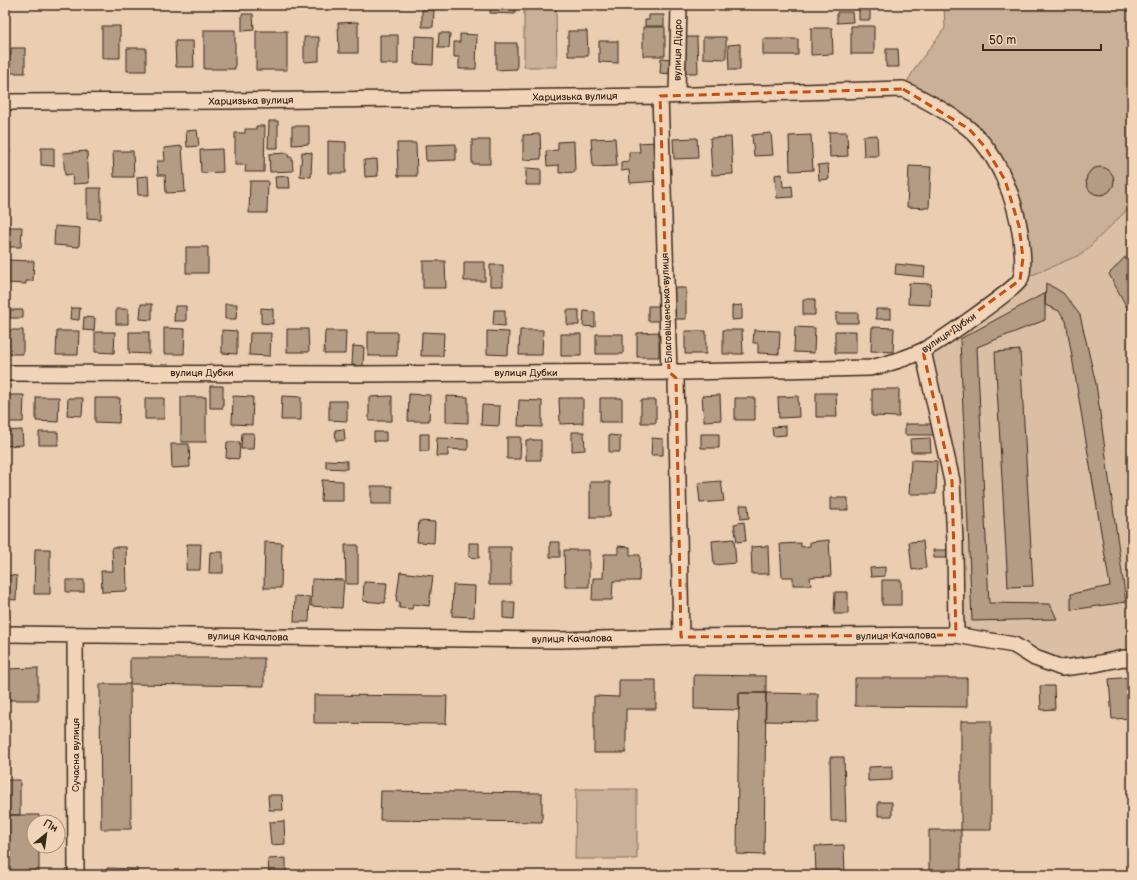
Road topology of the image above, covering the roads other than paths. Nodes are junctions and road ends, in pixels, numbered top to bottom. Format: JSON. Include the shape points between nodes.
{"nodes":[{"id":1,"x":679,"y":5,"type":"edge"},
{"id":2,"x":678,"y":94,"type":"junction"},
{"id":3,"x":660,"y":96,"type":"junction"},
{"id":4,"x":5,"y":102,"type":"edge"},
{"id":5,"x":1020,"y":280,"type":"joint"},
{"id":6,"x":923,"y":351,"type":"junction"},
{"id":7,"x":669,"y":372,"type":"junction"},
{"id":8,"x":5,"y":373,"type":"edge"},
{"id":9,"x":5,"y":634,"type":"edge"},
{"id":10,"x":75,"y":635,"type":"junction"},
{"id":11,"x":956,"y":635,"type":"junction"},
{"id":12,"x":681,"y":637,"type":"junction"},
{"id":13,"x":1132,"y":659,"type":"edge"},
{"id":14,"x":76,"y":875,"type":"edge"}],
"edges":[{"from":1,"to":2,"type":"street","name":"вулиця Дідро"},
{"from":2,"to":3,"type":"street","name":"Харцизька вулиця"},
{"from":2,"to":5,"type":"street","name":"Харцизька вулиця","via":[[903,89],[930,103],[969,129],[985,146],[1005,180],[1020,226],[1023,258]]},
{"from":3,"to":4,"type":"street","name":"Харцизька вулиця"},
{"from":3,"to":7,"type":"street","name":"Благовіщенська вулиця"},
{"from":5,"to":6,"type":"street","name":"вулиця Дубки","via":[[1003,295]]},
{"from":6,"to":7,"type":"street","name":"вулиця Дубки","via":[[893,363],[870,368]]},
{"from":6,"to":11,"type":"street","via":[[952,481]]},
{"from":7,"to":8,"type":"street","name":"вулиця Дубки"},
{"from":7,"to":12,"type":"street","name":"Благовіщенська вулиця","via":[[676,378]]},
{"from":9,"to":10,"type":"street","name":"вулиця Качалова"},
{"from":10,"to":12,"type":"street","name":"вулиця Качалова","via":[[559,640]]},
{"from":10,"to":14,"type":"street","name":"Сучасна вулиця"},
{"from":11,"to":12,"type":"street","name":"вулиця Качалова"},
{"from":11,"to":13,"type":"street","name":"вулиця Качалова","via":[[1014,645],[1035,658],[1062,668],[1124,658]]}]}
